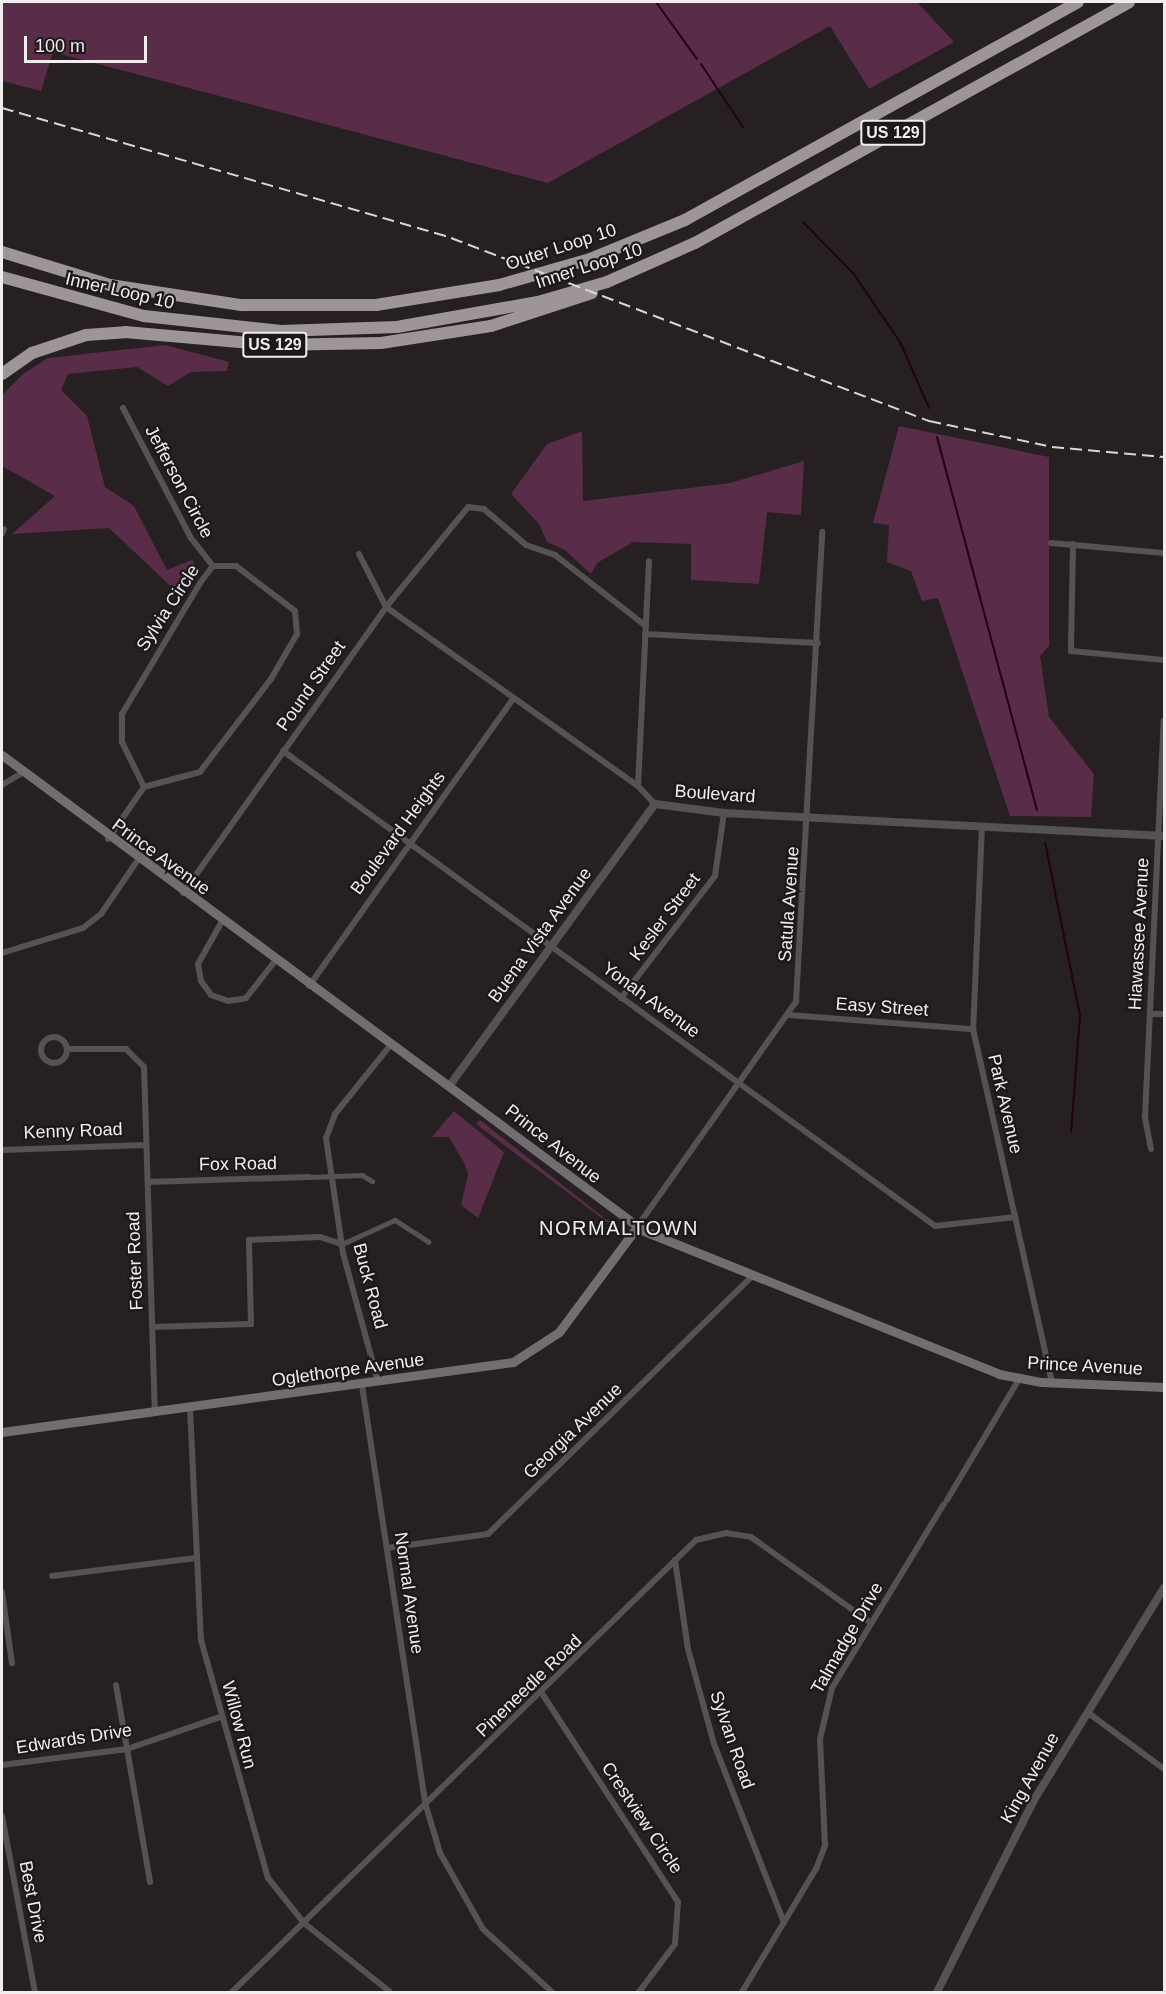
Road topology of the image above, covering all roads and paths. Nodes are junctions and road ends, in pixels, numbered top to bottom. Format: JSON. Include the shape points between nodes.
{"nodes":[{"id":1,"x":1078,"y":2,"type":"edge"},
{"id":2,"x":1129,"y":2,"type":"edge"},
{"id":3,"x":2,"y":252,"type":"edge"},
{"id":4,"x":656,"y":263,"type":"junction"},
{"id":5,"x":2,"y":277,"type":"edge"},
{"id":6,"x":2,"y":374,"type":"edge"},
{"id":7,"x":123,"y":408,"type":"dead end"},
{"id":8,"x":822,"y":532,"type":"dead end"},
{"id":9,"x":1051,"y":543,"type":"dead end"},
{"id":10,"x":1073,"y":544,"type":"junction"},
{"id":11,"x":1164,"y":553,"type":"edge"},
{"id":12,"x":359,"y":554,"type":"dead end"},
{"id":13,"x":649,"y":561,"type":"dead end"},
{"id":14,"x":213,"y":566,"type":"junction"},
{"id":15,"x":386,"y":607,"type":"junction"},
{"id":16,"x":646,"y":626,"type":"junction"},
{"id":17,"x":645,"y":634,"type":"junction"},
{"id":18,"x":818,"y":643,"type":"junction"},
{"id":19,"x":1164,"y":660,"type":"edge"},
{"id":20,"x":513,"y":699,"type":"junction"},
{"id":21,"x":1164,"y":720,"type":"edge"},
{"id":22,"x":283,"y":752,"type":"junction"},
{"id":23,"x":2,"y":755,"type":"edge"},
{"id":24,"x":21,"y":773,"type":"junction"},
{"id":25,"x":1163,"y":775,"type":"edge"},
{"id":26,"x":2,"y":785,"type":"edge"},
{"id":27,"x":638,"y":786,"type":"junction"},
{"id":28,"x":144,"y":787,"type":"junction"},
{"id":29,"x":655,"y":804,"type":"junction"},
{"id":30,"x":724,"y":813,"type":"junction"},
{"id":31,"x":810,"y":817,"type":"junction"},
{"id":32,"x":982,"y":826,"type":"junction"},
{"id":33,"x":1162,"y":836,"type":"edge"},
{"id":34,"x":108,"y":839,"type":"junction"},
{"id":35,"x":408,"y":843,"type":"junction"},
{"id":36,"x":137,"y":861,"type":"junction"},
{"id":37,"x":182,"y":894,"type":"junction"},
{"id":38,"x":221,"y":923,"type":"junction"},
{"id":39,"x":551,"y":947,"type":"junction"},
{"id":40,"x":2,"y":953,"type":"edge"},
{"id":41,"x":275,"y":961,"type":"junction"},
{"id":42,"x":308,"y":986,"type":"junction"},
{"id":43,"x":621,"y":998,"type":"junction"},
{"id":44,"x":1150,"y":1014,"type":"junction"},
{"id":45,"x":1164,"y":1014,"type":"edge"},
{"id":46,"x":789,"y":1015,"type":"junction"},
{"id":47,"x":973,"y":1029,"type":"junction"},
{"id":48,"x":392,"y":1043,"type":"junction"},
{"id":49,"x":67,"y":1049,"type":"junction"},
{"id":50,"x":739,"y":1082,"type":"junction"},
{"id":51,"x":450,"y":1085,"type":"junction"},
{"id":52,"x":147,"y":1145,"type":"junction"},
{"id":53,"x":1151,"y":1149,"type":"dead end"},
{"id":54,"x":2,"y":1150,"type":"edge"},
{"id":55,"x":328,"y":1177,"type":"junction"},
{"id":56,"x":309,"y":1178,"type":"joint"},
{"id":57,"x":372,"y":1181,"type":"dead end"},
{"id":58,"x":148,"y":1182,"type":"junction"},
{"id":59,"x":1015,"y":1217,"type":"junction"},
{"id":60,"x":637,"y":1227,"type":"junction"},
{"id":61,"x":429,"y":1242,"type":"dead end"},
{"id":62,"x":342,"y":1244,"type":"junction"},
{"id":63,"x":750,"y":1278,"type":"junction"},
{"id":64,"x":152,"y":1327,"type":"junction"},
{"id":65,"x":1019,"y":1379,"type":"junction"},
{"id":66,"x":378,"y":1383,"type":"junction"},
{"id":67,"x":1052,"y":1383,"type":"junction"},
{"id":68,"x":362,"y":1385,"type":"junction"},
{"id":69,"x":1164,"y":1386,"type":"edge"},
{"id":70,"x":190,"y":1408,"type":"junction"},
{"id":71,"x":155,"y":1413,"type":"junction"},
{"id":72,"x":2,"y":1432,"type":"edge"},
{"id":73,"x":387,"y":1548,"type":"junction"},
{"id":74,"x":196,"y":1558,"type":"junction"},
{"id":75,"x":675,"y":1560,"type":"junction"},
{"id":76,"x":52,"y":1576,"type":"dead end"},
{"id":77,"x":1164,"y":1588,"type":"edge"},
{"id":78,"x":2,"y":1592,"type":"edge"},
{"id":79,"x":872,"y":1623,"type":"junction"},
{"id":80,"x":12,"y":1663,"type":"dead end"},
{"id":81,"x":116,"y":1685,"type":"dead end"},
{"id":82,"x":543,"y":1695,"type":"junction"},
{"id":83,"x":1087,"y":1712,"type":"junction"},
{"id":84,"x":220,"y":1717,"type":"junction"},
{"id":85,"x":127,"y":1749,"type":"junction"},
{"id":86,"x":2,"y":1765,"type":"edge"},
{"id":87,"x":1164,"y":1769,"type":"edge"},
{"id":88,"x":426,"y":1806,"type":"junction"},
{"id":89,"x":2,"y":1816,"type":"edge"},
{"id":90,"x":150,"y":1882,"type":"dead end"},
{"id":91,"x":304,"y":1923,"type":"junction"},
{"id":92,"x":784,"y":1923,"type":"junction"},
{"id":93,"x":35,"y":1992,"type":"edge"},
{"id":94,"x":232,"y":1992,"type":"edge"},
{"id":95,"x":390,"y":1992,"type":"edge"},
{"id":96,"x":552,"y":1992,"type":"edge"},
{"id":97,"x":639,"y":1992,"type":"edge"},
{"id":98,"x":742,"y":1992,"type":"edge"},
{"id":99,"x":937,"y":1992,"type":"edge"}],
"edges":[{"from":1,"to":3,"type":"highway","name":"Outer Loop 10","number":"US 129","via":[[685,220],[616,249],[499,285],[376,305],[250,306],[119,287]]},
{"from":2,"to":4,"type":"highway","name":"Inner Loop 10","number":"US 129"},
{"from":4,"to":5,"type":"highway","name":"Inner Loop 10","via":[[538,302],[397,327],[281,331],[144,316]]},
{"from":4,"to":6,"type":"highway","number":"US 129","via":[[554,308],[458,332],[349,345],[96,333],[51,345]]},
{"from":7,"to":14,"type":"street","name":"Jefferson Circle","via":[[191,538]]},
{"from":8,"to":18,"type":"street","name":"Satula Avenue"},
{"from":9,"to":10,"type":"street"},
{"from":10,"to":11,"type":"street"},
{"from":10,"to":19,"type":"street","via":[[1071,651]]},
{"from":12,"to":15,"type":"street","name":"Boulevard"},
{"from":13,"to":16,"type":"street"},
{"from":14,"to":28,"type":"street","name":"Sylvia Circle","via":[[122,714],[122,742]]},
{"from":14,"to":28,"type":"street","name":"Sylvia Circle","via":[[236,566],[267,588],[295,611],[297,634],[271,679],[200,771]]},
{"from":15,"to":16,"type":"street","name":"Pound Street","via":[[457,516],[474,506],[526,545],[555,555]]},
{"from":15,"to":20,"type":"street","name":"Boulevard"},
{"from":15,"to":22,"type":"street","name":"Pound Street"},
{"from":16,"to":17,"type":"street"},
{"from":17,"to":18,"type":"street"},
{"from":17,"to":27,"type":"street"},
{"from":18,"to":31,"type":"street","name":"Satula Avenue"},
{"from":20,"to":27,"type":"street","name":"Boulevard"},
{"from":20,"to":35,"type":"street","name":"Boulevard Heights"},
{"from":21,"to":25,"type":"street","name":"Hiawassee Avenue"},
{"from":22,"to":35,"type":"street","name":"Yonah Avenue"},
{"from":22,"to":37,"type":"street","name":"Pound Street"},
{"from":23,"to":24,"type":"main road","name":"Prince Avenue"},
{"from":24,"to":26,"type":"street"},
{"from":24,"to":34,"type":"main road","name":"Prince Avenue"},
{"from":25,"to":33,"type":"street","name":"Hiawassee Avenue"},
{"from":27,"to":29,"type":"street","name":"Boulevard"},
{"from":28,"to":34,"type":"street"},
{"from":29,"to":30,"type":"street","name":"Boulevard"},
{"from":29,"to":39,"type":"street","name":"Buena Vista Avenue"},
{"from":30,"to":31,"type":"street","name":"Boulevard"},
{"from":30,"to":43,"type":"street","name":"Kesler Street","via":[[715,876]]},
{"from":31,"to":32,"type":"street","name":"Boulevard"},
{"from":31,"to":46,"type":"street","name":"Satula Avenue","via":[[798,990]]},
{"from":32,"to":33,"type":"street","name":"Boulevard"},
{"from":32,"to":47,"type":"street","name":"Park Avenue"},
{"from":33,"to":44,"type":"street","name":"Hiawassee Avenue"},
{"from":34,"to":36,"type":"main road","name":"Prince Avenue"},
{"from":35,"to":39,"type":"street","name":"Yonah Avenue"},
{"from":35,"to":42,"type":"street","name":"Boulevard Heights"},
{"from":36,"to":37,"type":"main road","name":"Prince Avenue"},
{"from":36,"to":40,"type":"street","via":[[101,914],[83,928]]},
{"from":37,"to":38,"type":"main road","name":"Prince Avenue"},
{"from":38,"to":41,"type":"main road","name":"Prince Avenue"},
{"from":38,"to":41,"type":"street","via":[[198,964],[201,981],[211,995],[228,1001],[246,998]]},
{"from":39,"to":43,"type":"street","name":"Yonah Avenue"},
{"from":39,"to":51,"type":"street","name":"Buena Vista Avenue"},
{"from":41,"to":42,"type":"main road","name":"Prince Avenue"},
{"from":42,"to":48,"type":"main road","name":"Prince Avenue"},
{"from":43,"to":50,"type":"street","name":"Yonah Avenue"},
{"from":44,"to":45,"type":"street"},
{"from":44,"to":53,"type":"street","name":"Hiawassee Avenue","via":[[1145,1118]]},
{"from":46,"to":47,"type":"street","name":"Easy Street"},
{"from":46,"to":50,"type":"street","name":"Satula Avenue"},
{"from":47,"to":59,"type":"street","name":"Park Avenue"},
{"from":48,"to":51,"type":"main road","name":"Prince Avenue"},
{"from":48,"to":55,"type":"street","name":"Buck Road","via":[[328,1126]]},
{"from":49,"to":49,"type":"street","via":[[54,1037],[41,1050],[55,1062]]},
{"from":49,"to":52,"type":"street","name":"Foster Road","via":[[132,1053],[144,1067]]},
{"from":50,"to":59,"type":"street","name":"Yonah Avenue","via":[[935,1226]]},
{"from":50,"to":60,"type":"street","name":"Satula Avenue"},
{"from":51,"to":60,"type":"main road","name":"Prince Avenue"},
{"from":52,"to":54,"type":"street","name":"Kenny Road"},
{"from":52,"to":58,"type":"street","name":"Foster Road"},
{"from":55,"to":56,"type":"street","name":"Fox Road"},
{"from":55,"to":57,"type":"street","name":"Fox Road","via":[[362,1175]]},
{"from":55,"to":62,"type":"street","name":"Buck Road","via":[[340,1206]]},
{"from":56,"to":58,"type":"street","name":"Fox Road"},
{"from":58,"to":64,"type":"street","name":"Foster Road"},
{"from":59,"to":67,"type":"street","name":"Park Avenue"},
{"from":60,"to":63,"type":"main road","name":"Prince Avenue"},
{"from":60,"to":66,"type":"main road","name":"Oglethorpe Avenue","via":[[559,1332],[529,1355],[499,1366]]},
{"from":61,"to":62,"type":"street","via":[[395,1220]]},
{"from":62,"to":64,"type":"street","via":[[320,1237],[249,1240],[251,1324]]},
{"from":62,"to":66,"type":"street","name":"Buck Road"},
{"from":63,"to":65,"type":"main road","name":"Prince Avenue"},
{"from":63,"to":73,"type":"street","name":"Georgia Avenue","via":[[488,1534]]},
{"from":64,"to":71,"type":"street","name":"Foster Road"},
{"from":65,"to":67,"type":"main road","name":"Prince Avenue"},
{"from":65,"to":79,"type":"street","name":"Talmadge Drive"},
{"from":66,"to":68,"type":"main road","name":"Oglethorpe Avenue"},
{"from":67,"to":69,"type":"main road","name":"Prince Avenue"},
{"from":68,"to":70,"type":"main road","name":"Oglethorpe Avenue"},
{"from":68,"to":73,"type":"street","name":"Normal Avenue"},
{"from":70,"to":71,"type":"main road","name":"Oglethorpe Avenue"},
{"from":70,"to":74,"type":"street","name":"Willow Run"},
{"from":71,"to":72,"type":"main road","name":"Oglethorpe Avenue"},
{"from":73,"to":88,"type":"street","name":"Normal Avenue"},
{"from":74,"to":76,"type":"street"},
{"from":74,"to":84,"type":"street","name":"Willow Run","via":[[201,1640]]},
{"from":75,"to":79,"type":"street","name":"Pineneedle Road","via":[[711,1534],[751,1537]]},
{"from":75,"to":82,"type":"street","name":"Pineneedle Road"},
{"from":75,"to":92,"type":"street","name":"Sylvan Road","via":[[688,1649],[714,1744]]},
{"from":77,"to":83,"type":"street","name":"King Avenue"},
{"from":78,"to":80,"type":"street"},
{"from":79,"to":92,"type":"street","name":"Talmadge Drive","via":[[823,1712],[825,1845]]},
{"from":81,"to":85,"type":"street"},
{"from":82,"to":88,"type":"street","name":"Pineneedle Road"},
{"from":82,"to":97,"type":"street","name":"Crestview Circle","via":[[678,1902],[675,1944]]},
{"from":83,"to":87,"type":"street"},
{"from":83,"to":99,"type":"street","name":"King Avenue","via":[[1034,1800]]},
{"from":84,"to":85,"type":"street","name":"Edwards Drive"},
{"from":84,"to":91,"type":"street","name":"Willow Run","via":[[268,1878]]},
{"from":85,"to":86,"type":"street","name":"Edwards Drive"},
{"from":85,"to":90,"type":"street"},
{"from":88,"to":91,"type":"street","name":"Pineneedle Road"},
{"from":88,"to":96,"type":"street","name":"Normal Avenue","via":[[440,1853],[471,1914],[513,1960]]},
{"from":89,"to":93,"type":"street","name":"Best Drive"},
{"from":91,"to":94,"type":"street","name":"Pineneedle Road"},
{"from":91,"to":95,"type":"street","name":"Willow Run"},
{"from":92,"to":98,"type":"street","name":"Talmadge Drive"}]}
